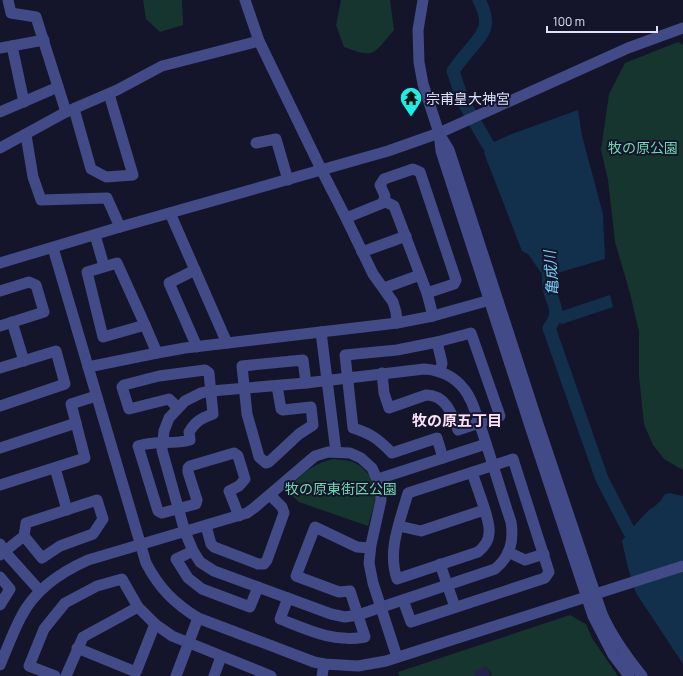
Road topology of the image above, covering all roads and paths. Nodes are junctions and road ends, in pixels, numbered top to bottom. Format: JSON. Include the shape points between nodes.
{"nodes":[{"id":1,"x":8,"y":0,"type":"edge"},
{"id":2,"x":245,"y":0,"type":"edge"},
{"id":3,"x":423,"y":0,"type":"edge"},
{"id":4,"x":683,"y":28,"type":"edge"},
{"id":5,"x":44,"y":40,"type":"junction"},
{"id":6,"x":259,"y":41,"type":"junction"},
{"id":7,"x":12,"y":46,"type":"junction"},
{"id":8,"x":0,"y":48,"type":"edge"},
{"id":9,"x":58,"y":87,"type":"junction"},
{"id":10,"x":109,"y":94,"type":"junction"},
{"id":11,"x":24,"y":102,"type":"junction"},
{"id":12,"x":70,"y":111,"type":"junction"},
{"id":13,"x":0,"y":112,"type":"edge"},
{"id":14,"x":439,"y":133,"type":"junction"},
{"id":15,"x":26,"y":135,"type":"junction"},
{"id":16,"x":256,"y":143,"type":"dead end"},
{"id":17,"x":0,"y":148,"type":"edge"},
{"id":18,"x":322,"y":171,"type":"junction"},
{"id":19,"x":288,"y":180,"type":"junction"},
{"id":20,"x":384,"y":201,"type":"junction"},
{"id":21,"x":170,"y":213,"type":"junction"},
{"id":22,"x":346,"y":218,"type":"junction"},
{"id":23,"x":120,"y":227,"type":"junction"},
{"id":24,"x":95,"y":235,"type":"junction"},
{"id":25,"x":406,"y":236,"type":"junction"},
{"id":26,"x":53,"y":248,"type":"junction"},
{"id":27,"x":362,"y":252,"type":"junction"},
{"id":28,"x":0,"y":263,"type":"edge"},
{"id":29,"x":104,"y":266,"type":"junction"},
{"id":30,"x":195,"y":270,"type":"junction"},
{"id":31,"x":420,"y":275,"type":"junction"},
{"id":32,"x":384,"y":288,"type":"junction"},
{"id":33,"x":0,"y":291,"type":"edge"},
{"id":34,"x":427,"y":293,"type":"junction"},
{"id":35,"x":490,"y":300,"type":"junction"},
{"id":36,"x":433,"y":316,"type":"junction"},
{"id":37,"x":12,"y":322,"type":"junction"},
{"id":38,"x":397,"y":323,"type":"junction"},
{"id":39,"x":145,"y":324,"type":"junction"},
{"id":40,"x":0,"y":326,"type":"edge"},
{"id":41,"x":321,"y":332,"type":"junction"},
{"id":42,"x":437,"y":342,"type":"junction"},
{"id":43,"x":227,"y":343,"type":"junction"},
{"id":44,"x":197,"y":347,"type":"junction"},
{"id":45,"x":157,"y":352,"type":"junction"},
{"id":46,"x":24,"y":360,"type":"junction"},
{"id":47,"x":88,"y":367,"type":"junction"},
{"id":48,"x":0,"y":368,"type":"edge"},
{"id":49,"x":440,"y":372,"type":"junction"},
{"id":50,"x":382,"y":373,"type":"junction"},
{"id":51,"x":348,"y":378,"type":"junction"},
{"id":52,"x":328,"y":380,"type":"junction"},
{"id":53,"x":306,"y":383,"type":"junction"},
{"id":54,"x":277,"y":386,"type":"junction"},
{"id":55,"x":244,"y":388,"type":"junction"},
{"id":56,"x":211,"y":391,"type":"junction"},
{"id":57,"x":96,"y":396,"type":"junction"},
{"id":58,"x":0,"y":406,"type":"edge"},
{"id":59,"x":178,"y":408,"type":"junction"},
{"id":60,"x":478,"y":422,"type":"junction"},
{"id":61,"x":76,"y":423,"type":"junction"},
{"id":62,"x":162,"y":442,"type":"junction"},
{"id":63,"x":486,"y":444,"type":"junction"},
{"id":64,"x":0,"y":448,"type":"edge"},
{"id":65,"x":336,"y":452,"type":"junction"},
{"id":66,"x":443,"y":458,"type":"junction"},
{"id":67,"x":493,"y":465,"type":"junction"},
{"id":68,"x":55,"y":468,"type":"junction"},
{"id":69,"x":472,"y":472,"type":"junction"},
{"id":70,"x":378,"y":479,"type":"junction"},
{"id":71,"x":0,"y":485,"type":"edge"},
{"id":72,"x":270,"y":495,"type":"junction"},
{"id":73,"x":179,"y":509,"type":"junction"},
{"id":74,"x":67,"y":510,"type":"junction"},
{"id":75,"x":484,"y":510,"type":"junction"},
{"id":76,"x":239,"y":516,"type":"junction"},
{"id":77,"x":206,"y":526,"type":"junction"},
{"id":78,"x":399,"y":526,"type":"junction"},
{"id":79,"x":186,"y":532,"type":"junction"},
{"id":80,"x":24,"y":536,"type":"junction"},
{"id":81,"x":140,"y":545,"type":"junction"},
{"id":82,"x":370,"y":548,"type":"junction"},
{"id":83,"x":2,"y":550,"type":"edge"},
{"id":84,"x":193,"y":551,"type":"junction"},
{"id":85,"x":508,"y":552,"type":"junction"},
{"id":86,"x":544,"y":554,"type":"junction"},
{"id":87,"x":440,"y":564,"type":"junction"},
{"id":88,"x":683,"y":566,"type":"edge"},
{"id":89,"x":0,"y":577,"type":"edge"},
{"id":90,"x":448,"y":586,"type":"junction"},
{"id":91,"x":258,"y":587,"type":"junction"},
{"id":92,"x":40,"y":591,"type":"junction"},
{"id":93,"x":591,"y":595,"type":"junction"},
{"id":94,"x":288,"y":598,"type":"junction"},
{"id":95,"x":403,"y":600,"type":"junction"},
{"id":96,"x":0,"y":605,"type":"edge"},
{"id":97,"x":138,"y":607,"type":"junction"},
{"id":98,"x":381,"y":608,"type":"junction"},
{"id":99,"x":455,"y":608,"type":"junction"},
{"id":100,"x":358,"y":615,"type":"junction"},
{"id":101,"x":198,"y":618,"type":"junction"},
{"id":102,"x":155,"y":624,"type":"junction"},
{"id":103,"x":188,"y":644,"type":"junction"},
{"id":104,"x":77,"y":648,"type":"junction"},
{"id":105,"x":221,"y":656,"type":"junction"},
{"id":106,"x":398,"y":657,"type":"junction"},
{"id":107,"x":324,"y":664,"type":"junction"},
{"id":108,"x":0,"y":665,"type":"edge"},
{"id":109,"x":55,"y":676,"type":"edge"},
{"id":110,"x":66,"y":676,"type":"edge"},
{"id":111,"x":176,"y":676,"type":"edge"},
{"id":112,"x":214,"y":676,"type":"edge"},
{"id":113,"x":271,"y":676,"type":"edge"},
{"id":114,"x":322,"y":676,"type":"edge"},
{"id":115,"x":629,"y":676,"type":"edge"},
{"id":116,"x":642,"y":676,"type":"edge"}],
"edges":[{"from":1,"to":5,"type":"street","via":[[11,13],[36,17]]},
{"from":2,"to":6,"type":"street"},
{"from":3,"to":14,"type":"street","via":[[418,30],[419,62],[423,84]]},
{"from":4,"to":14,"type":"street","via":[[628,48]]},
{"from":5,"to":7,"type":"street"},
{"from":5,"to":9,"type":"street"},
{"from":6,"to":10,"type":"street","via":[[162,66]]},
{"from":6,"to":18,"type":"street"},
{"from":7,"to":8,"type":"street"},
{"from":7,"to":11,"type":"street"},
{"from":9,"to":11,"type":"street"},
{"from":9,"to":12,"type":"street"},
{"from":10,"to":12,"type":"street"},
{"from":10,"to":12,"type":"street","via":[[133,175],[106,177],[91,170]]},
{"from":11,"to":13,"type":"street"},
{"from":12,"to":15,"type":"street"},
{"from":14,"to":18,"type":"street"},
{"from":14,"to":35,"type":"street","via":[[441,151]]},
{"from":14,"to":93,"type":"street","via":[[449,150]]},
{"from":15,"to":17,"type":"street"},
{"from":15,"to":23,"type":"street","via":[[33,177],[41,200],[107,198]]},
{"from":16,"to":19,"type":"street","via":[[276,139]]},
{"from":18,"to":19,"type":"street"},
{"from":18,"to":22,"type":"street"},
{"from":19,"to":21,"type":"street"},
{"from":20,"to":22,"type":"street","via":[[381,205]]},
{"from":20,"to":25,"type":"street","via":[[393,204]]},
{"from":20,"to":34,"type":"street","via":[[385,196],[380,185],[384,179],[413,169],[420,172],[456,280],[454,284]]},
{"from":21,"to":23,"type":"street"},
{"from":21,"to":30,"type":"street"},
{"from":22,"to":27,"type":"street"},
{"from":23,"to":24,"type":"street"},
{"from":24,"to":26,"type":"street"},
{"from":24,"to":29,"type":"street"},
{"from":25,"to":27,"type":"street"},
{"from":25,"to":31,"type":"street"},
{"from":26,"to":28,"type":"street"},
{"from":26,"to":47,"type":"street"},
{"from":27,"to":32,"type":"street","via":[[373,274]]},
{"from":29,"to":39,"type":"street","via":[[117,263]]},
{"from":29,"to":39,"type":"street","via":[[87,272],[103,337]]},
{"from":30,"to":43,"type":"street"},
{"from":30,"to":44,"type":"street","via":[[169,282]]},
{"from":31,"to":32,"type":"street"},
{"from":31,"to":34,"type":"street"},
{"from":32,"to":38,"type":"street","via":[[393,302]]},
{"from":33,"to":37,"type":"street","via":[[29,282],[36,285],[44,312]]},
{"from":34,"to":36,"type":"street"},
{"from":35,"to":36,"type":"street"},
{"from":35,"to":93,"type":"street"},
{"from":36,"to":38,"type":"street"},
{"from":37,"to":40,"type":"street"},
{"from":37,"to":46,"type":"street"},
{"from":38,"to":41,"type":"street"},
{"from":39,"to":45,"type":"street"},
{"from":41,"to":43,"type":"street"},
{"from":41,"to":52,"type":"street"},
{"from":42,"to":49,"type":"street","via":[[442,363]]},
{"from":42,"to":51,"type":"street","via":[[397,350],[345,355]]},
{"from":42,"to":60,"type":"street","via":[[471,333],[500,416]]},
{"from":43,"to":44,"type":"street"},
{"from":44,"to":45,"type":"street"},
{"from":45,"to":47,"type":"street"},
{"from":46,"to":48,"type":"street"},
{"from":46,"to":58,"type":"street","via":[[56,350],[65,384]]},
{"from":47,"to":57,"type":"street"},
{"from":49,"to":50,"type":"street","via":[[424,369]]},
{"from":49,"to":60,"type":"street","via":[[464,389]]},
{"from":50,"to":51,"type":"street"},
{"from":50,"to":60,"type":"street","via":[[389,408],[431,395],[442,400],[450,409],[458,430]]},
{"from":51,"to":52,"type":"street"},
{"from":51,"to":66,"type":"street","via":[[353,428],[378,439],[392,453],[437,438]]},
{"from":52,"to":53,"type":"street"},
{"from":52,"to":65,"type":"street"},
{"from":53,"to":54,"type":"street"},
{"from":53,"to":55,"type":"street","via":[[303,360],[242,366]]},
{"from":54,"to":55,"type":"street"},
{"from":54,"to":55,"type":"street","via":[[281,409],[311,407],[313,425],[266,463],[259,457],[247,414]]},
{"from":55,"to":56,"type":"street"},
{"from":56,"to":59,"type":"street","via":[[193,397]]},
{"from":56,"to":59,"type":"street","via":[[208,372],[205,370],[159,376],[122,387],[129,409],[169,399]]},
{"from":56,"to":62,"type":"street","via":[[213,414],[195,422],[189,432],[190,440]]},
{"from":57,"to":61,"type":"street","via":[[71,404]]},
{"from":57,"to":81,"type":"street"},
{"from":59,"to":62,"type":"street","via":[[169,418]]},
{"from":60,"to":63,"type":"street"},
{"from":61,"to":64,"type":"street"},
{"from":61,"to":68,"type":"street","via":[[85,458]]},
{"from":62,"to":73,"type":"street"},
{"from":62,"to":73,"type":"street","via":[[138,446],[158,511],[162,513]]},
{"from":63,"to":66,"type":"street"},
{"from":63,"to":67,"type":"street"},
{"from":65,"to":70,"type":"street","via":[[350,453],[361,458],[372,468]]},
{"from":65,"to":72,"type":"street","via":[[321,453],[311,459]]},
{"from":66,"to":70,"type":"street"},
{"from":67,"to":69,"type":"street"},
{"from":67,"to":85,"type":"street","via":[[511,522],[513,537]]},
{"from":67,"to":86,"type":"street","via":[[513,458]]},
{"from":68,"to":71,"type":"street"},
{"from":68,"to":74,"type":"street"},
{"from":69,"to":75,"type":"street"},
{"from":69,"to":78,"type":"street","via":[[408,493]]},
{"from":70,"to":82,"type":"street","via":[[381,500]]},
{"from":72,"to":76,"type":"street"},
{"from":72,"to":77,"type":"street","via":[[284,512],[264,564],[214,547]]},
{"from":73,"to":76,"type":"street","via":[[196,504],[197,500],[188,468],[234,453],[238,456],[246,479],[229,491]]},
{"from":73,"to":79,"type":"street"},
{"from":74,"to":80,"type":"street","via":[[26,523]]},
{"from":74,"to":80,"type":"street","via":[[97,500],[103,519],[94,534],[60,546],[42,558]]},
{"from":75,"to":78,"type":"street","via":[[421,531]]},
{"from":75,"to":87,"type":"street","via":[[490,533],[484,546],[478,552]]},
{"from":76,"to":77,"type":"street"},
{"from":77,"to":79,"type":"street"},
{"from":78,"to":87,"type":"street","via":[[393,555],[397,579]]},
{"from":79,"to":81,"type":"street"},
{"from":79,"to":84,"type":"street"},
{"from":80,"to":83,"type":"street"},
{"from":81,"to":92,"type":"street","via":[[78,564],[58,575]]},
{"from":81,"to":101,"type":"street","via":[[146,563],[161,588]]},
{"from":82,"to":98,"type":"street","via":[[369,563]]},
{"from":82,"to":100,"type":"street","via":[[357,547],[315,527],[296,576],[339,592],[350,591]]},
{"from":83,"to":92,"type":"street"},
{"from":84,"to":91,"type":"street","via":[[207,567]]},
{"from":84,"to":91,"type":"street","via":[[176,560],[188,578],[202,589],[250,608]]},
{"from":85,"to":86,"type":"street","via":[[525,560]]},
{"from":85,"to":90,"type":"street","via":[[495,569]]},
{"from":86,"to":99,"type":"street","via":[[549,570],[545,578]]},
{"from":87,"to":90,"type":"street"},
{"from":88,"to":93,"type":"street"},
{"from":89,"to":96,"type":"street","via":[[10,589]]},
{"from":90,"to":95,"type":"street"},
{"from":90,"to":99,"type":"street"},
{"from":91,"to":94,"type":"street"},
{"from":92,"to":108,"type":"street","via":[[20,617]]},
{"from":93,"to":106,"type":"street"},
{"from":93,"to":115,"type":"street","via":[[593,616],[613,654]]},
{"from":93,"to":116,"type":"street","via":[[609,630]]},
{"from":94,"to":100,"type":"street","via":[[331,614],[344,617]]},
{"from":94,"to":100,"type":"street","via":[[280,619],[329,637],[365,637]]},
{"from":95,"to":98,"type":"street"},
{"from":95,"to":99,"type":"street","via":[[411,622]]},
{"from":97,"to":102,"type":"street"},
{"from":97,"to":104,"type":"street","via":[[88,633]]},
{"from":97,"to":109,"type":"street","via":[[122,579],[98,586],[65,603],[44,629],[28,666]]},
{"from":98,"to":100,"type":"street"},
{"from":98,"to":106,"type":"street"},
{"from":101,"to":103,"type":"street"},
{"from":101,"to":107,"type":"street"},
{"from":102,"to":103,"type":"street"},
{"from":102,"to":104,"type":"street","via":[[136,672]]},
{"from":103,"to":105,"type":"street"},
{"from":103,"to":111,"type":"street"},
{"from":104,"to":110,"type":"street"},
{"from":105,"to":112,"type":"street"},
{"from":105,"to":113,"type":"street"},
{"from":106,"to":107,"type":"street","via":[[358,666]]},
{"from":107,"to":114,"type":"street"}]}
